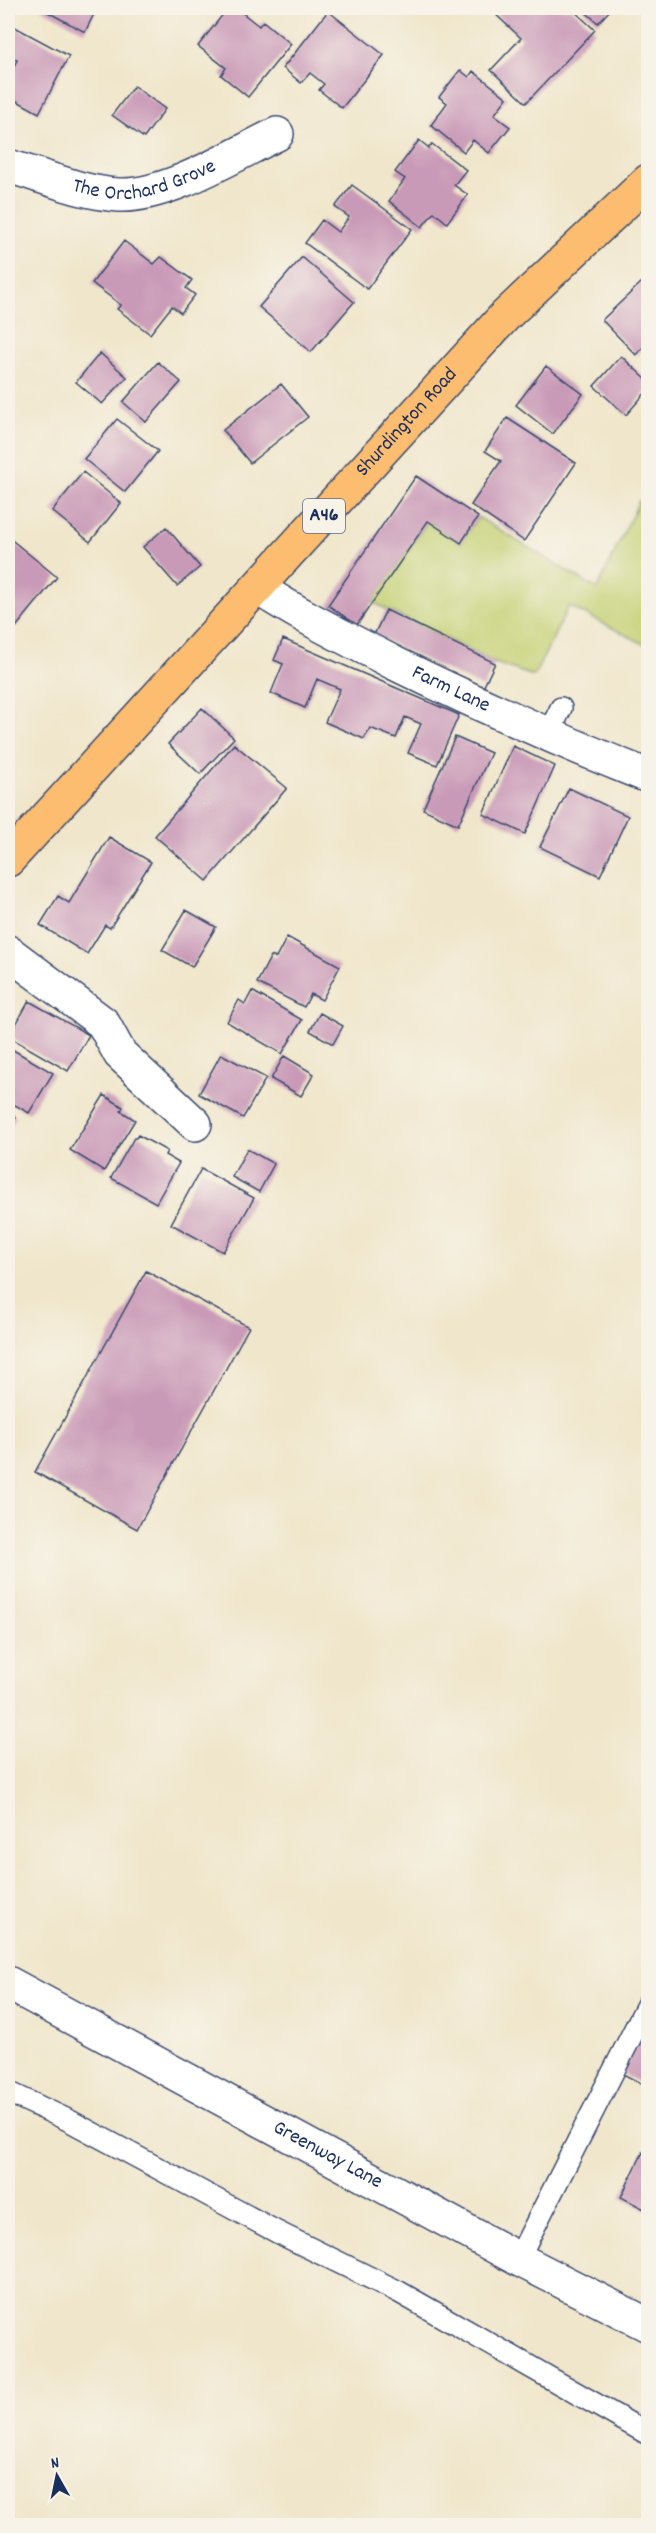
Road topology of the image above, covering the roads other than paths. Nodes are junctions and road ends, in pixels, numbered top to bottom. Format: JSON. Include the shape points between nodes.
{"nodes":[{"id":1,"x":277,"y":134,"type":"dead end"},
{"id":2,"x":8,"y":166,"type":"edge"},
{"id":3,"x":648,"y":182,"type":"edge"},
{"id":4,"x":258,"y":588,"type":"junction"},
{"id":5,"x":648,"y":776,"type":"edge"},
{"id":6,"x":8,"y":860,"type":"edge"},
{"id":7,"x":8,"y":952,"type":"edge"},
{"id":8,"x":195,"y":1124,"type":"dead end"},
{"id":9,"x":8,"y":1983,"type":"edge"},
{"id":10,"x":648,"y":2003,"type":"edge"},
{"id":11,"x":8,"y":2092,"type":"edge"},
{"id":12,"x":518,"y":2259,"type":"junction"},
{"id":13,"x":648,"y":2325,"type":"edge"},
{"id":14,"x":648,"y":2434,"type":"edge"}],
"edges":[{"from":1,"to":2,"type":"street","name":"The Orchard Grove","via":[[172,185],[139,194],[100,192]]},
{"from":3,"to":4,"type":"main road","name":"Shurdington Road","number":"A46","via":[[505,316]]},
{"from":4,"to":5,"type":"street","name":"Farm Lane","via":[[309,620],[437,684],[554,722]]},
{"from":4,"to":6,"type":"main road","name":"Shurdington Road","number":"A46"},
{"from":7,"to":8,"type":"street","via":[[103,1023],[120,1054]]},
{"from":9,"to":12,"type":"street","name":"Greenway Lane"},
{"from":10,"to":12,"type":"lane"},
{"from":11,"to":14,"type":"lane","via":[[399,2292]]},
{"from":12,"to":13,"type":"street","name":"Greenway Lane"}]}
